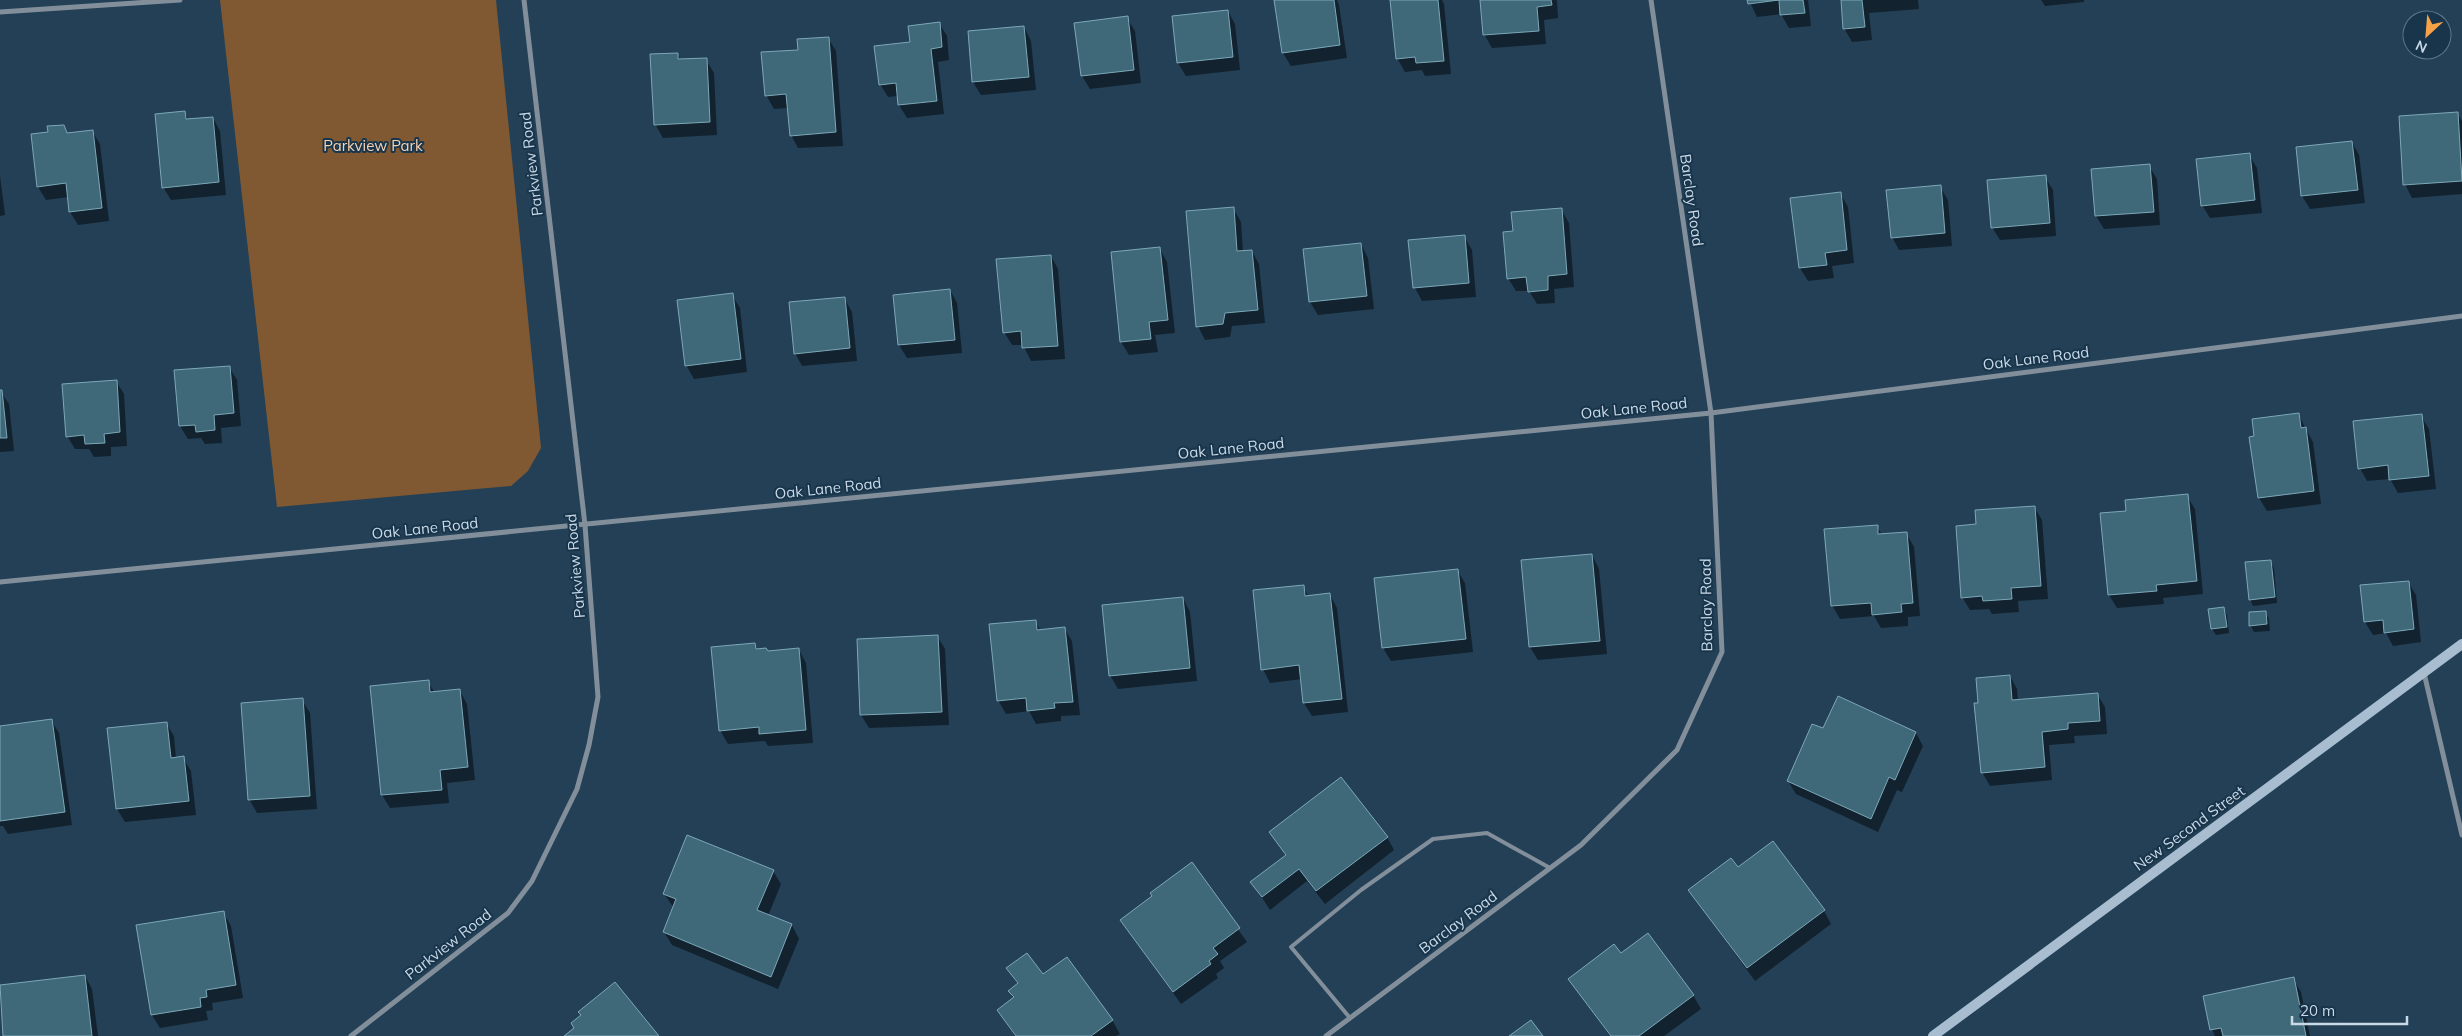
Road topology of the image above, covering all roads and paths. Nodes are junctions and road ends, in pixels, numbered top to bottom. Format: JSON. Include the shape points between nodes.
{"nodes":[{"id":1,"x":180,"y":0,"type":"edge"},
{"id":2,"x":524,"y":0,"type":"edge"},
{"id":3,"x":1651,"y":0,"type":"edge"},
{"id":4,"x":0,"y":12,"type":"edge"},
{"id":5,"x":2462,"y":316,"type":"edge"},
{"id":6,"x":1711,"y":413,"type":"junction"},
{"id":7,"x":585,"y":525,"type":"junction"},
{"id":8,"x":0,"y":582,"type":"edge"},
{"id":9,"x":2462,"y":644,"type":"edge"},
{"id":10,"x":2424,"y":673,"type":"junction"},
{"id":11,"x":2462,"y":835,"type":"edge"},
{"id":12,"x":1550,"y":868,"type":"junction"},
{"id":13,"x":1350,"y":1018,"type":"junction"},
{"id":14,"x":351,"y":1036,"type":"edge"},
{"id":15,"x":1326,"y":1036,"type":"edge"},
{"id":16,"x":1933,"y":1036,"type":"edge"}],
"edges":[{"from":1,"to":4,"type":"street"},
{"from":2,"to":7,"type":"street","name":"Parkview Road"},
{"from":3,"to":6,"type":"street","name":"Barclay Road"},
{"from":5,"to":6,"type":"street","name":"Oak Lane Road"},
{"from":6,"to":7,"type":"street","name":"Oak Lane Road"},
{"from":6,"to":12,"type":"street","name":"Barclay Road","via":[[1722,652],[1677,750],[1581,845]]},
{"from":7,"to":8,"type":"street","name":"Oak Lane Road"},
{"from":7,"to":14,"type":"street","name":"Parkview Road","via":[[598,697],[577,789],[532,881],[508,913]]},
{"from":9,"to":10,"type":"street","name":"New Second Street"},
{"from":10,"to":11,"type":"street"},
{"from":10,"to":16,"type":"street","name":"New Second Street"},
{"from":12,"to":13,"type":"street","name":"Barclay Road"},
{"from":12,"to":13,"type":"lane","via":[[1487,833],[1433,839],[1362,890],[1291,947]]},
{"from":13,"to":15,"type":"street","name":"Barclay Road"}]}
